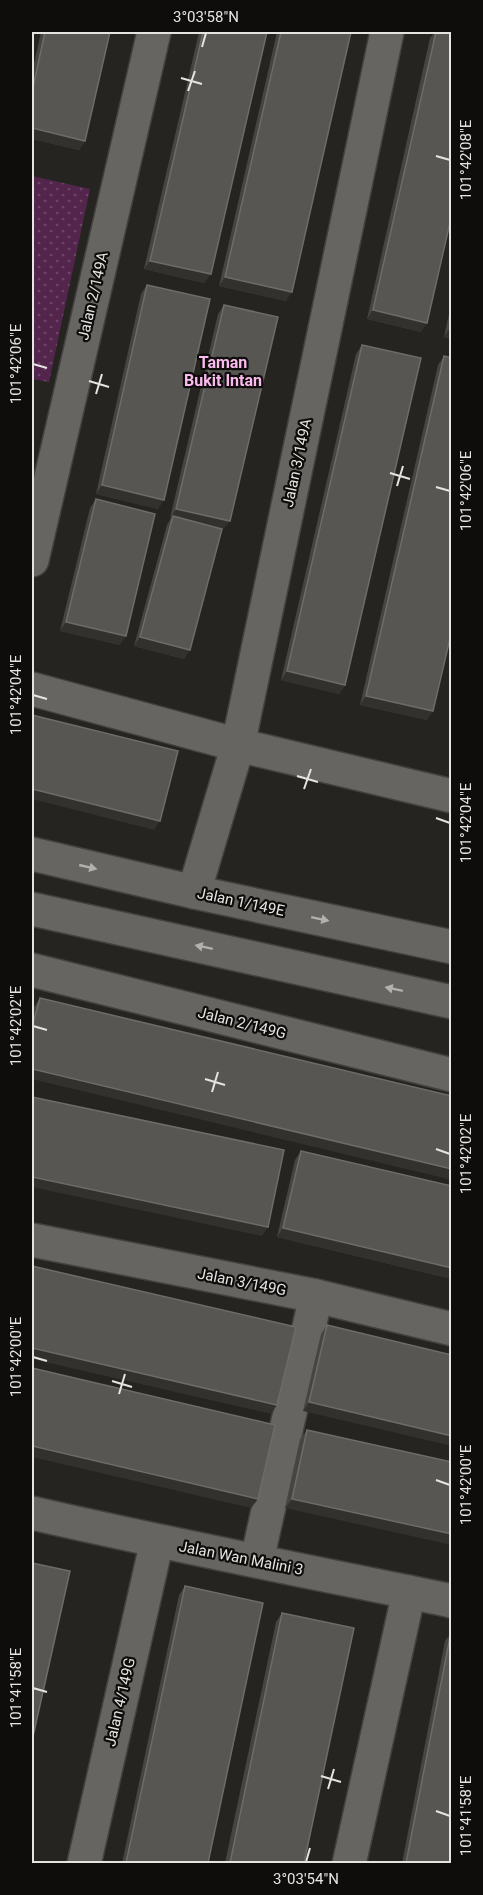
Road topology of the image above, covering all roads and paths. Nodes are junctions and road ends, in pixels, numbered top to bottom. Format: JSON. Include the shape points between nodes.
{"nodes":[{"id":1,"x":154,"y":32,"type":"edge"},
{"id":2,"x":387,"y":32,"type":"edge"},
{"id":3,"x":32,"y":560,"type":"edge"},
{"id":4,"x":32,"y":689,"type":"edge"},
{"id":5,"x":238,"y":745,"type":"junction"},
{"id":6,"x":452,"y":796,"type":"edge"},
{"id":7,"x":32,"y":854,"type":"edge"},
{"id":8,"x":194,"y":892,"type":"junction"},
{"id":9,"x":32,"y":909,"type":"edge"},
{"id":10,"x":452,"y":947,"type":"edge"},
{"id":11,"x":32,"y":970,"type":"edge"},
{"id":12,"x":452,"y":1002,"type":"edge"},
{"id":13,"x":452,"y":1076,"type":"edge"},
{"id":14,"x":32,"y":1240,"type":"edge"},
{"id":15,"x":316,"y":1296,"type":"junction"},
{"id":16,"x":452,"y":1329,"type":"edge"},
{"id":17,"x":32,"y":1513,"type":"edge"},
{"id":18,"x":156,"y":1541,"type":"junction"},
{"id":19,"x":257,"y":1560,"type":"junction"},
{"id":20,"x":409,"y":1593,"type":"junction"},
{"id":21,"x":452,"y":1601,"type":"edge"},
{"id":22,"x":84,"y":1863,"type":"edge"},
{"id":23,"x":349,"y":1863,"type":"edge"}],
"edges":[{"from":1,"to":3,"type":"street","name":"Jalan 2/149A"},
{"from":2,"to":5,"type":"street","name":"Jalan 3/149A"},
{"from":4,"to":5,"type":"street"},
{"from":5,"to":6,"type":"street"},
{"from":5,"to":8,"type":"street","name":"Jalan 3/149A"},
{"from":7,"to":8,"type":"street","name":"Jalan 1/149E","one_way":true},
{"from":8,"to":10,"type":"street","name":"Jalan 1/149E","one_way":true},
{"from":12,"to":9,"type":"street","one_way":true},
{"from":11,"to":13,"type":"street","name":"Jalan 2/149G"},
{"from":14,"to":15,"type":"street","name":"Jalan 3/149G"},
{"from":15,"to":16,"type":"street","name":"Jalan 3/149G"},
{"from":15,"to":19,"type":"street"},
{"from":17,"to":18,"type":"street","name":"Jalan Wan Malini 3"},
{"from":18,"to":19,"type":"street","name":"Jalan Wan Malini 3"},
{"from":18,"to":22,"type":"street","name":"Jalan 4/149G"},
{"from":19,"to":20,"type":"street","name":"Jalan Wan Malini 3"},
{"from":20,"to":21,"type":"street","name":"Jalan Wan Malini 3"},
{"from":20,"to":23,"type":"street"}]}
